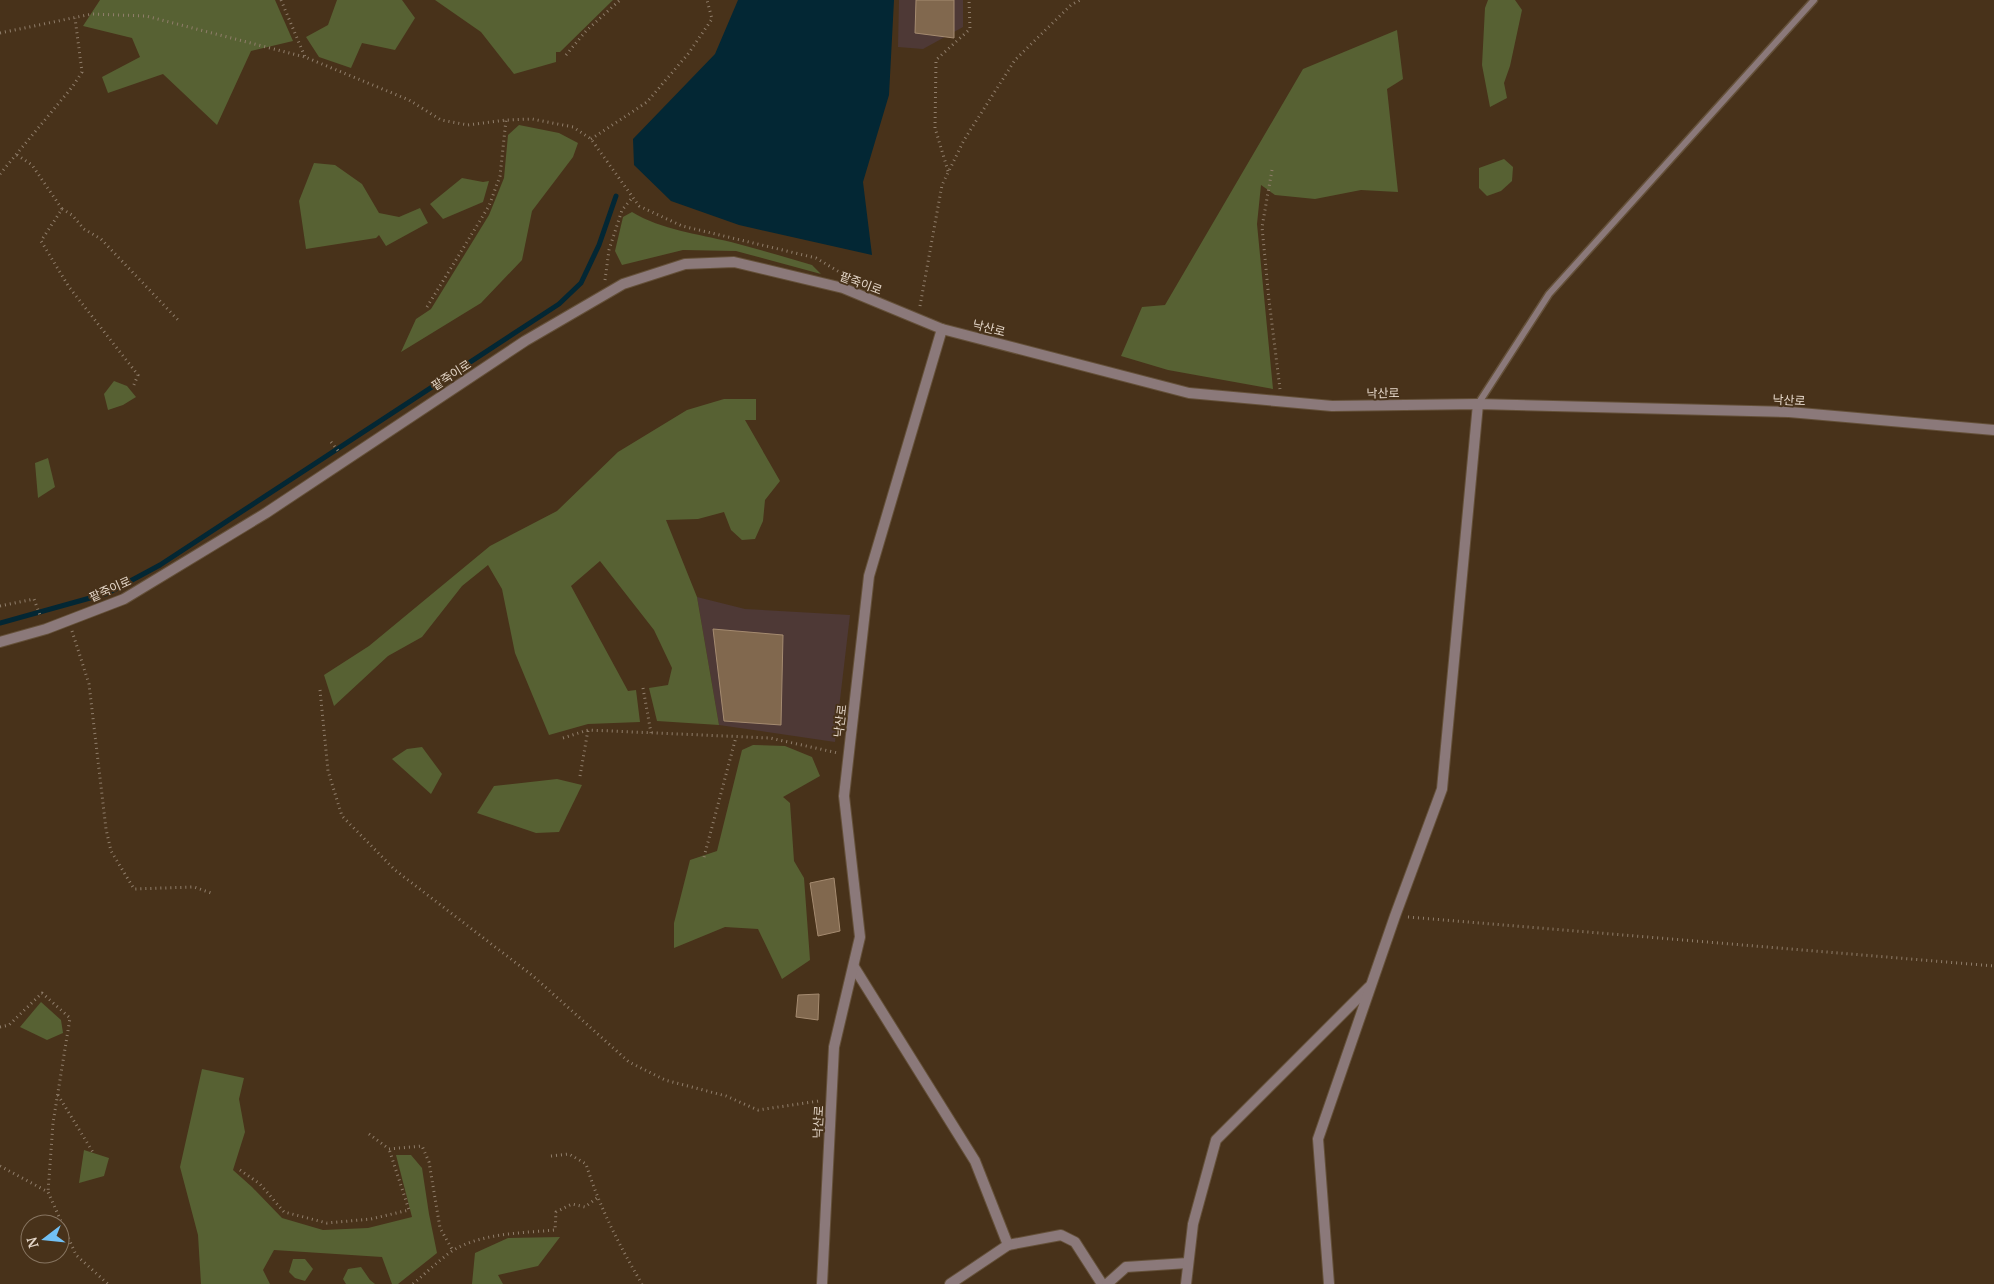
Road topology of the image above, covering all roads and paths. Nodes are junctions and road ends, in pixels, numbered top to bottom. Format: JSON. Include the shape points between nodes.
{"nodes":[{"id":1,"x":282,"y":0,"type":"edge"},
{"id":2,"x":620,"y":0,"type":"edge"},
{"id":3,"x":707,"y":0,"type":"edge"},
{"id":4,"x":969,"y":0,"type":"edge"},
{"id":5,"x":1080,"y":0,"type":"edge"},
{"id":6,"x":1814,"y":0,"type":"edge"},
{"id":7,"x":75,"y":18,"type":"junction"},
{"id":8,"x":0,"y":33,"type":"edge"},
{"id":9,"x":566,"y":55,"type":"dead end"},
{"id":10,"x":305,"y":57,"type":"junction"},
{"id":11,"x":506,"y":120,"type":"junction"},
{"id":12,"x":591,"y":139,"type":"junction"},
{"id":13,"x":17,"y":156,"type":"junction"},
{"id":14,"x":1272,"y":170,"type":"dead end"},
{"id":15,"x":949,"y":172,"type":"junction"},
{"id":16,"x":0,"y":174,"type":"edge"},
{"id":17,"x":632,"y":198,"type":"junction"},
{"id":18,"x":62,"y":209,"type":"junction"},
{"id":19,"x":848,"y":277,"type":"dead end"},
{"id":20,"x":603,"y":296,"type":"junction"},
{"id":21,"x":911,"y":302,"type":"dead end"},
{"id":22,"x":427,"y":307,"type":"dead end"},
{"id":23,"x":178,"y":320,"type":"dead end"},
{"id":24,"x":942,"y":329,"type":"junction"},
{"id":25,"x":133,"y":387,"type":"dead end"},
{"id":26,"x":1282,"y":402,"type":"junction"},
{"id":27,"x":1478,"y":404,"type":"junction"},
{"id":28,"x":1994,"y":430,"type":"edge"},
{"id":29,"x":331,"y":442,"type":"dead end"},
{"id":30,"x":339,"y":452,"type":"dead end"},
{"id":31,"x":0,"y":606,"type":"edge"},
{"id":32,"x":69,"y":620,"type":"junction"},
{"id":33,"x":43,"y":623,"type":"dead end"},
{"id":34,"x":0,"y":642,"type":"edge"},
{"id":35,"x":643,"y":688,"type":"dead end"},
{"id":36,"x":320,"y":690,"type":"dead end"},
{"id":37,"x":588,"y":730,"type":"junction"},
{"id":38,"x":652,"y":733,"type":"junction"},
{"id":39,"x":736,"y":737,"type":"junction"},
{"id":40,"x":563,"y":738,"type":"dead end"},
{"id":41,"x":849,"y":755,"type":"junction"},
{"id":42,"x":580,"y":776,"type":"dead end"},
{"id":43,"x":704,"y":857,"type":"dead end"},
{"id":44,"x":211,"y":893,"type":"dead end"},
{"id":45,"x":1395,"y":916,"type":"junction"},
{"id":46,"x":1994,"y":966,"type":"edge"},
{"id":47,"x":854,"y":967,"type":"junction"},
{"id":48,"x":1372,"y":984,"type":"junction"},
{"id":49,"x":0,"y":1027,"type":"edge"},
{"id":50,"x":58,"y":1095,"type":"junction"},
{"id":51,"x":832,"y":1099,"type":"junction"},
{"id":52,"x":369,"y":1134,"type":"dead end"},
{"id":53,"x":388,"y":1149,"type":"junction"},
{"id":54,"x":94,"y":1154,"type":"dead end"},
{"id":55,"x":551,"y":1156,"type":"dead end"},
{"id":56,"x":0,"y":1166,"type":"edge"},
{"id":57,"x":240,"y":1170,"type":"dead end"},
{"id":58,"x":48,"y":1192,"type":"junction"},
{"id":59,"x":597,"y":1198,"type":"junction"},
{"id":60,"x":1008,"y":1244,"type":"junction"},
{"id":61,"x":453,"y":1251,"type":"junction"},
{"id":62,"x":1188,"y":1263,"type":"junction"},
{"id":63,"x":108,"y":1284,"type":"edge"},
{"id":64,"x":413,"y":1284,"type":"edge"},
{"id":65,"x":642,"y":1284,"type":"edge"},
{"id":66,"x":822,"y":1284,"type":"edge"},
{"id":67,"x":950,"y":1284,"type":"edge"},
{"id":68,"x":1102,"y":1284,"type":"edge"},
{"id":69,"x":1107,"y":1284,"type":"edge"},
{"id":70,"x":1186,"y":1284,"type":"edge"},
{"id":71,"x":1329,"y":1284,"type":"edge"}],
"edges":[{"from":1,"to":10,"type":"path"},
{"from":2,"to":9,"type":"path","via":[[586,31]]},
{"from":3,"to":12,"type":"path","via":[[712,19],[688,54],[647,102]]},
{"from":4,"to":15,"type":"path","via":[[970,29],[936,60],[934,128]]},
{"from":5,"to":15,"type":"path","via":[[1015,60],[964,140]]},
{"from":6,"to":27,"type":"lane","via":[[1548,294]]},
{"from":7,"to":8,"type":"path"},
{"from":7,"to":10,"type":"path","via":[[92,14],[146,16]]},
{"from":7,"to":13,"type":"path","via":[[82,72]]},
{"from":10,"to":11,"type":"path","via":[[408,100],[441,120],[468,125]]},
{"from":11,"to":12,"type":"path","via":[[532,119],[573,127]]},
{"from":11,"to":22,"type":"path","via":[[500,176],[489,206]]},
{"from":12,"to":17,"type":"path"},
{"from":13,"to":16,"type":"path"},
{"from":13,"to":18,"type":"path","via":[[32,165]]},
{"from":14,"to":26,"type":"path","via":[[1262,226]]},
{"from":15,"to":21,"type":"path","via":[[942,186],[920,305]]},
{"from":17,"to":19,"type":"path","via":[[639,206],[682,226],[816,258]]},
{"from":17,"to":20,"type":"path","via":[[622,210],[609,250]]},
{"from":18,"to":23,"type":"path","via":[[72,215],[84,230],[101,239]]},
{"from":18,"to":25,"type":"path","via":[[40,241],[69,287],[138,375]]},
{"from":20,"to":24,"type":"street","name":"팥죽이로","via":[[623,284],[685,264],[734,262],[843,288]]},
{"from":20,"to":32,"type":"street","name":"팥죽이로","via":[[525,341],[266,513],[124,599]]},
{"from":24,"to":26,"type":"street","name":"낙산로","via":[[1189,394]]},
{"from":24,"to":41,"type":"street","name":"낙산로","via":[[869,576]]},
{"from":26,"to":27,"type":"street","name":"낙산로","via":[[1332,406]]},
{"from":27,"to":28,"type":"street","name":"낙산로","via":[[1789,412]]},
{"from":27,"to":45,"type":"street","via":[[1442,789]]},
{"from":29,"to":30,"type":"path"},
{"from":31,"to":33,"type":"path","via":[[34,599]]},
{"from":32,"to":34,"type":"street","name":"팥죽이로"},
{"from":32,"to":44,"type":"path","via":[[89,684],[111,850],[134,889],[194,887]]},
{"from":35,"to":38,"type":"path"},
{"from":36,"to":51,"type":"path","via":[[328,771],[342,816],[395,870],[533,976],[629,1062],[665,1080],[726,1096],[758,1110]]},
{"from":37,"to":38,"type":"path"},
{"from":37,"to":40,"type":"path"},
{"from":37,"to":42,"type":"path"},
{"from":38,"to":39,"type":"path"},
{"from":39,"to":41,"type":"path","via":[[770,738]]},
{"from":39,"to":43,"type":"path"},
{"from":41,"to":47,"type":"street","name":"낙산로","via":[[844,796],[860,937]]},
{"from":45,"to":46,"type":"path"},
{"from":45,"to":48,"type":"street"},
{"from":47,"to":51,"type":"street","name":"낙산로","via":[[834,1047]]},
{"from":47,"to":60,"type":"street","via":[[975,1161]]},
{"from":48,"to":62,"type":"street","via":[[1216,1140],[1193,1224]]},
{"from":48,"to":71,"type":"street","via":[[1318,1139]]},
{"from":49,"to":50,"type":"path","via":[[9,1025],[42,993],[70,1018]]},
{"from":50,"to":54,"type":"path"},
{"from":50,"to":58,"type":"path"},
{"from":51,"to":66,"type":"street","name":"낙산로"},
{"from":52,"to":53,"type":"path"},
{"from":53,"to":57,"type":"path","via":[[409,1210],[371,1219],[327,1223],[284,1212],[260,1184]]},
{"from":53,"to":61,"type":"path","via":[[422,1146],[429,1162],[440,1228]]},
{"from":55,"to":59,"type":"path","via":[[569,1154],[586,1164]]},
{"from":56,"to":58,"type":"path"},
{"from":58,"to":63,"type":"path","via":[[76,1255]]},
{"from":59,"to":61,"type":"path","via":[[585,1207],[572,1204],[556,1212],[555,1230],[479,1240]]},
{"from":59,"to":65,"type":"path"},
{"from":60,"to":67,"type":"street"},
{"from":60,"to":68,"type":"street","via":[[1061,1235],[1075,1242]]},
{"from":61,"to":64,"type":"path"},
{"from":62,"to":69,"type":"street","via":[[1126,1267]]},
{"from":62,"to":70,"type":"street"}]}
